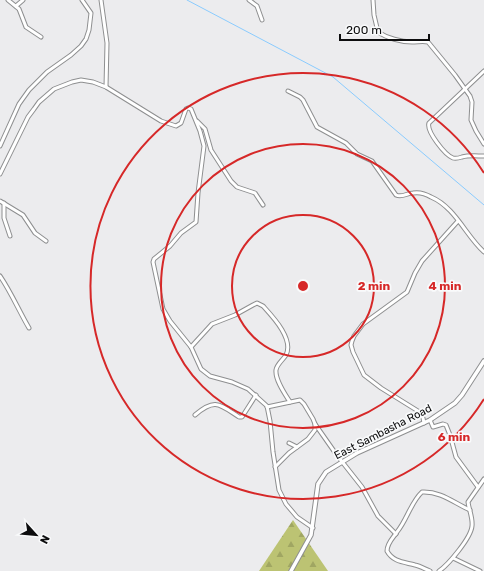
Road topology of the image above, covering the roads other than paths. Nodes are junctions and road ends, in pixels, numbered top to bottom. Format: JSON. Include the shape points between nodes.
{"nodes":[{"id":1,"x":8,"y":0,"type":"edge"},
{"id":2,"x":23,"y":0,"type":"edge"},
{"id":3,"x":82,"y":0,"type":"edge"},
{"id":4,"x":101,"y":0,"type":"edge"},
{"id":5,"x":248,"y":0,"type":"edge"},
{"id":6,"x":373,"y":0,"type":"edge"},
{"id":7,"x":16,"y":6,"type":"junction"},
{"id":8,"x":262,"y":20,"type":"dead end"},
{"id":9,"x":41,"y":36,"type":"dead end"},
{"id":10,"x":484,"y":71,"type":"edge"},
{"id":11,"x":106,"y":87,"type":"junction"},
{"id":12,"x":465,"y":88,"type":"junction"},
{"id":13,"x":288,"y":91,"type":"dead end"},
{"id":14,"x":195,"y":120,"type":"junction"},
{"id":15,"x":484,"y":144,"type":"edge"},
{"id":16,"x":0,"y":146,"type":"edge"},
{"id":17,"x":484,"y":156,"type":"edge"},
{"id":18,"x":0,"y":174,"type":"edge"},
{"id":19,"x":2,"y":202,"type":"edge"},
{"id":20,"x":263,"y":205,"type":"dead end"},
{"id":21,"x":458,"y":221,"type":"junction"},
{"id":22,"x":10,"y":236,"type":"dead end"},
{"id":23,"x":46,"y":241,"type":"dead end"},
{"id":24,"x":484,"y":252,"type":"edge"},
{"id":25,"x":0,"y":276,"type":"edge"},
{"id":26,"x":29,"y":328,"type":"dead end"},
{"id":27,"x":191,"y":347,"type":"junction"},
{"id":28,"x":484,"y":361,"type":"edge"},
{"id":29,"x":256,"y":396,"type":"junction"},
{"id":30,"x":290,"y":402,"type":"junction"},
{"id":31,"x":268,"y":407,"type":"junction"},
{"id":32,"x":195,"y":415,"type":"dead end"},
{"id":33,"x":430,"y":420,"type":"junction"},
{"id":34,"x":424,"y":423,"type":"junction"},
{"id":35,"x":315,"y":424,"type":"junction"},
{"id":36,"x":289,"y":443,"type":"dead end"},
{"id":37,"x":297,"y":447,"type":"junction"},
{"id":38,"x":342,"y":462,"type":"junction"},
{"id":39,"x":275,"y":466,"type":"junction"},
{"id":40,"x":484,"y":480,"type":"edge"},
{"id":41,"x":478,"y":487,"type":"junction"},
{"id":42,"x":470,"y":510,"type":"junction"},
{"id":43,"x":313,"y":528,"type":"junction"},
{"id":44,"x":396,"y":534,"type":"junction"},
{"id":45,"x":453,"y":558,"type":"junction"},
{"id":46,"x":291,"y":571,"type":"edge"},
{"id":47,"x":430,"y":571,"type":"edge"},
{"id":48,"x":438,"y":571,"type":"edge"},
{"id":49,"x":480,"y":571,"type":"edge"}],
"edges":[{"from":1,"to":7,"type":"street"},
{"from":2,"to":7,"type":"street"},
{"from":3,"to":16,"type":"street","via":[[91,13],[86,39],[29,90],[19,104]]},
{"from":4,"to":11,"type":"street","via":[[107,43]]},
{"from":5,"to":8,"type":"street","via":[[257,6]]},
{"from":6,"to":12,"type":"street","via":[[378,32],[407,42],[428,42]]},
{"from":7,"to":9,"type":"street","via":[[25,25]]},
{"from":10,"to":12,"type":"street"},
{"from":11,"to":14,"type":"street","via":[[166,123],[179,125],[188,108],[191,109]]},
{"from":11,"to":18,"type":"street","via":[[81,80],[59,86],[48,94],[30,113]]},
{"from":12,"to":15,"type":"street","via":[[471,99],[472,124]]},
{"from":12,"to":17,"type":"street","via":[[429,123],[428,128],[452,158]]},
{"from":13,"to":21,"type":"street","via":[[303,100],[317,127],[372,161],[396,194],[400,196],[418,193],[430,196]]},
{"from":14,"to":20,"type":"street","via":[[205,129],[211,150],[231,181],[237,187],[255,193]]},
{"from":14,"to":27,"type":"street","via":[[204,151],[196,222],[181,233],[153,262],[163,309]]},
{"from":19,"to":22,"type":"street"},
{"from":19,"to":23,"type":"street","via":[[24,215],[35,232]]},
{"from":21,"to":24,"type":"street"},
{"from":21,"to":34,"type":"street","via":[[422,261],[406,293],[363,324],[351,345],[364,374],[418,411]]},
{"from":25,"to":26,"type":"street"},
{"from":27,"to":29,"type":"street","via":[[197,363],[205,373],[248,389]]},
{"from":27,"to":30,"type":"street","via":[[212,324],[260,304],[280,328],[286,340],[287,353],[276,368],[276,372]]},
{"from":28,"to":33,"type":"street","name":"East Sambasha Road","via":[[456,402]]},
{"from":29,"to":31,"type":"street"},
{"from":29,"to":32,"type":"street","via":[[242,417],[213,404],[204,407]]},
{"from":30,"to":31,"type":"street"},
{"from":30,"to":35,"type":"street","via":[[302,402]]},
{"from":31,"to":39,"type":"street"},
{"from":33,"to":34,"type":"street","name":"East Sambasha Road"},
{"from":33,"to":41,"type":"street","via":[[434,428],[446,425],[456,457]]},
{"from":34,"to":38,"type":"street","name":"East Sambasha Road"},
{"from":35,"to":37,"type":"street","via":[[311,436]]},
{"from":35,"to":38,"type":"street"},
{"from":36,"to":37,"type":"street"},
{"from":37,"to":39,"type":"street"},
{"from":38,"to":43,"type":"street","name":"East Sambasha Road","via":[[320,479],[314,504]]},
{"from":38,"to":44,"type":"street","via":[[362,487],[378,516]]},
{"from":39,"to":43,"type":"street","via":[[278,486],[284,500],[298,517]]},
{"from":40,"to":41,"type":"street"},
{"from":41,"to":42,"type":"street","via":[[469,500]]},
{"from":42,"to":44,"type":"street","via":[[438,493],[422,492]]},
{"from":42,"to":45,"type":"street","via":[[471,531]]},
{"from":43,"to":46,"type":"street","name":"East Sambasha Road","via":[[309,541]]},
{"from":44,"to":47,"type":"street","via":[[388,544],[388,554],[401,562]]},
{"from":45,"to":48,"type":"street"},
{"from":45,"to":49,"type":"street"}]}
